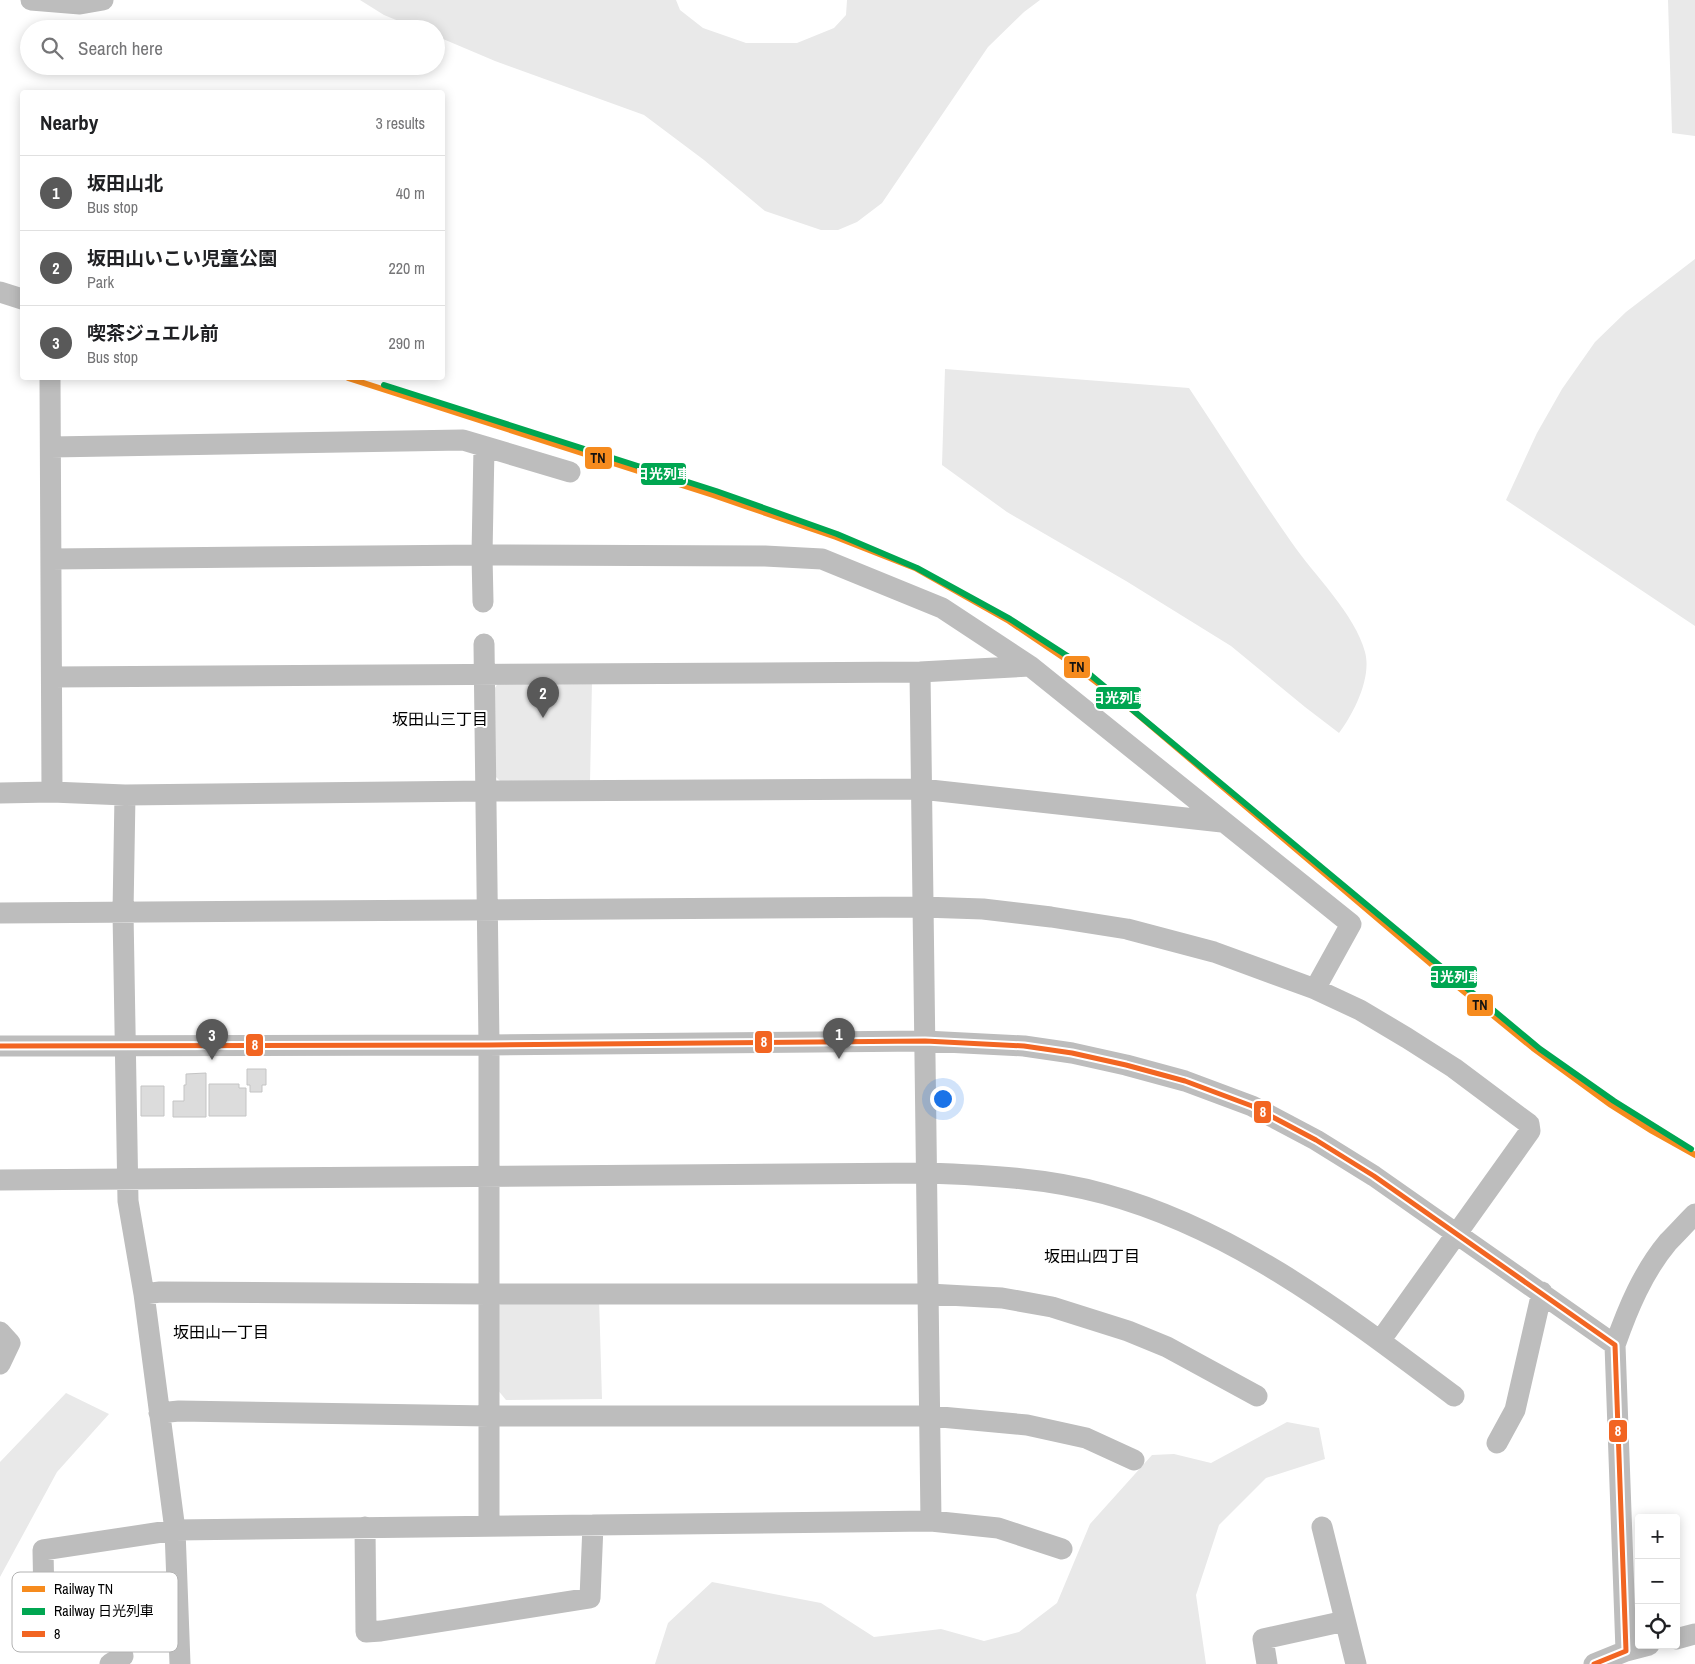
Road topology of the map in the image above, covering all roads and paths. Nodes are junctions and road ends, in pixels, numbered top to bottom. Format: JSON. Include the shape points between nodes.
{"nodes":[{"id":1,"x":31,"y":0,"type":"edge"},
{"id":2,"x":103,"y":0,"type":"edge"},
{"id":3,"x":0,"y":292,"type":"edge"},
{"id":4,"x":20,"y":298,"type":"edge"},
{"id":5,"x":50,"y":380,"type":"edge"},
{"id":6,"x":484,"y":446,"type":"junction"},
{"id":7,"x":51,"y":448,"type":"junction"},
{"id":8,"x":570,"y":472,"type":"dead end"},
{"id":9,"x":482,"y":555,"type":"junction"},
{"id":10,"x":51,"y":559,"type":"junction"},
{"id":11,"x":483,"y":602,"type":"dead end"},
{"id":12,"x":484,"y":644,"type":"dead end"},
{"id":13,"x":1030,"y":666,"type":"junction"},
{"id":14,"x":920,"y":672,"type":"junction"},
{"id":15,"x":485,"y":674,"type":"junction"},
{"id":16,"x":52,"y":677,"type":"junction"},
{"id":17,"x":921,"y":789,"type":"junction"},
{"id":18,"x":487,"y":790,"type":"junction"},
{"id":19,"x":52,"y":792,"type":"junction"},
{"id":20,"x":0,"y":793,"type":"edge"},
{"id":21,"x":125,"y":795,"type":"junction"},
{"id":22,"x":1222,"y":822,"type":"junction"},
{"id":23,"x":922,"y":907,"type":"junction"},
{"id":24,"x":487,"y":910,"type":"junction"},
{"id":25,"x":123,"y":912,"type":"junction"},
{"id":26,"x":0,"y":914,"type":"edge"},
{"id":27,"x":1316,"y":989,"type":"junction"},
{"id":28,"x":925,"y":1040,"type":"junction"},
{"id":29,"x":489,"y":1044,"type":"junction"},
{"id":30,"x":125,"y":1045,"type":"junction"},
{"id":31,"x":0,"y":1046,"type":"edge"},
{"id":32,"x":926,"y":1173,"type":"junction"},
{"id":33,"x":489,"y":1175,"type":"junction"},
{"id":34,"x":128,"y":1179,"type":"junction"},
{"id":35,"x":0,"y":1180,"type":"edge"},
{"id":36,"x":1695,"y":1214,"type":"edge"},
{"id":37,"x":1457,"y":1235,"type":"junction"},
{"id":38,"x":1542,"y":1292,"type":"junction"},
{"id":39,"x":144,"y":1294,"type":"junction"},
{"id":40,"x":489,"y":1294,"type":"junction"},
{"id":41,"x":929,"y":1294,"type":"junction"},
{"id":42,"x":0,"y":1332,"type":"edge"},
{"id":43,"x":1380,"y":1341,"type":"junction"},
{"id":44,"x":1615,"y":1344,"type":"junction"},
{"id":45,"x":0,"y":1364,"type":"edge"},
{"id":46,"x":1258,"y":1396,"type":"dead end"},
{"id":47,"x":1454,"y":1396,"type":"dead end"},
{"id":48,"x":159,"y":1413,"type":"junction"},
{"id":49,"x":489,"y":1416,"type":"junction"},
{"id":50,"x":930,"y":1416,"type":"junction"},
{"id":51,"x":1497,"y":1443,"type":"dead end"},
{"id":52,"x":1134,"y":1460,"type":"dead end"},
{"id":53,"x":931,"y":1522,"type":"junction"},
{"id":54,"x":593,"y":1525,"type":"junction"},
{"id":55,"x":489,"y":1526,"type":"junction"},
{"id":56,"x":365,"y":1527,"type":"junction"},
{"id":57,"x":1322,"y":1527,"type":"dead end"},
{"id":58,"x":175,"y":1530,"type":"junction"},
{"id":59,"x":1062,"y":1549,"type":"dead end"},
{"id":60,"x":43,"y":1572,"type":"edge"},
{"id":61,"x":177,"y":1572,"type":"edge"},
{"id":62,"x":178,"y":1610,"type":"edge"},
{"id":63,"x":1345,"y":1620,"type":"junction"},
{"id":64,"x":1695,"y":1634,"type":"edge"},
{"id":65,"x":1680,"y":1638,"type":"edge"},
{"id":66,"x":1635,"y":1649,"type":"edge"},
{"id":67,"x":1626,"y":1651,"type":"junction"},
{"id":68,"x":180,"y":1664,"type":"edge"},
{"id":69,"x":1267,"y":1664,"type":"edge"},
{"id":70,"x":1356,"y":1664,"type":"edge"},
{"id":71,"x":1594,"y":1664,"type":"edge"}],
"edges":[{"from":1,"to":2,"type":"street","via":[[80,4]]},
{"from":3,"to":4,"type":"street"},
{"from":5,"to":7,"type":"street"},
{"from":6,"to":7,"type":"street","via":[[463,440]]},
{"from":6,"to":8,"type":"street"},
{"from":6,"to":9,"type":"street"},
{"from":7,"to":10,"type":"street"},
{"from":9,"to":10,"type":"street"},
{"from":9,"to":11,"type":"street"},
{"from":9,"to":13,"type":"street","via":[[822,559],[942,608]]},
{"from":10,"to":16,"type":"street"},
{"from":12,"to":15,"type":"street"},
{"from":13,"to":14,"type":"street"},
{"from":13,"to":22,"type":"street"},
{"from":14,"to":15,"type":"street"},
{"from":14,"to":17,"type":"street"},
{"from":15,"to":16,"type":"street"},
{"from":15,"to":18,"type":"street"},
{"from":16,"to":19,"type":"street"},
{"from":17,"to":18,"type":"street"},
{"from":17,"to":22,"type":"street"},
{"from":17,"to":23,"type":"street"},
{"from":18,"to":21,"type":"street"},
{"from":18,"to":24,"type":"street"},
{"from":19,"to":20,"type":"street"},
{"from":19,"to":21,"type":"street"},
{"from":21,"to":25,"type":"street"},
{"from":22,"to":27,"type":"street","via":[[1351,924]]},
{"from":23,"to":24,"type":"street"},
{"from":23,"to":27,"type":"street","via":[[983,909],[1127,929],[1214,952]]},
{"from":23,"to":28,"type":"street"},
{"from":24,"to":25,"type":"street"},
{"from":24,"to":29,"type":"street"},
{"from":25,"to":26,"type":"street"},
{"from":25,"to":30,"type":"street"},
{"from":27,"to":37,"type":"street","via":[[1408,1038],[1528,1124],[1530,1131]]},
{"from":28,"to":29,"type":"street"},
{"from":28,"to":32,"type":"street"},
{"from":28,"to":37,"type":"street","via":[[1024,1046],[1072,1053],[1126,1064],[1252,1106],[1374,1176]]},
{"from":29,"to":30,"type":"street"},
{"from":29,"to":33,"type":"street"},
{"from":30,"to":31,"type":"street"},
{"from":30,"to":34,"type":"street"},
{"from":32,"to":33,"type":"street"},
{"from":32,"to":41,"type":"street"},
{"from":32,"to":43,"type":"street","via":[[1052,1183],[1106,1194],[1163,1214],[1222,1239],[1278,1272]]},
{"from":33,"to":34,"type":"street"},
{"from":33,"to":40,"type":"street"},
{"from":34,"to":35,"type":"street"},
{"from":34,"to":39,"type":"street","via":[[128,1201]]},
{"from":36,"to":44,"type":"street","via":[[1667,1244],[1643,1278]]},
{"from":37,"to":38,"type":"street"},
{"from":37,"to":43,"type":"street"},
{"from":38,"to":44,"type":"street"},
{"from":38,"to":51,"type":"street","via":[[1515,1410]]},
{"from":39,"to":40,"type":"street"},
{"from":39,"to":48,"type":"street"},
{"from":40,"to":41,"type":"street"},
{"from":40,"to":49,"type":"street"},
{"from":41,"to":46,"type":"street","via":[[1002,1298],[1052,1307],[1167,1347]]},
{"from":41,"to":50,"type":"street"},
{"from":42,"to":45,"type":"street","via":[[10,1343]]},
{"from":43,"to":47,"type":"street"},
{"from":44,"to":67,"type":"street"},
{"from":48,"to":49,"type":"street"},
{"from":48,"to":58,"type":"street"},
{"from":49,"to":50,"type":"street"},
{"from":49,"to":55,"type":"street"},
{"from":50,"to":52,"type":"street","via":[[1027,1425],[1086,1438]]},
{"from":50,"to":53,"type":"street"},
{"from":53,"to":54,"type":"street"},
{"from":53,"to":59,"type":"street","via":[[998,1528]]},
{"from":54,"to":55,"type":"street"},
{"from":54,"to":56,"type":"street","via":[[590,1598],[366,1632]]},
{"from":55,"to":56,"type":"street"},
{"from":56,"to":58,"type":"street"},
{"from":57,"to":63,"type":"street"},
{"from":58,"to":60,"type":"street","via":[[43,1550]]},
{"from":58,"to":61,"type":"street"},
{"from":62,"to":68,"type":"street"},
{"from":63,"to":69,"type":"street","via":[[1263,1639]]},
{"from":63,"to":70,"type":"street"},
{"from":64,"to":65,"type":"street"},
{"from":66,"to":67,"type":"street"},
{"from":67,"to":71,"type":"street"}]}
